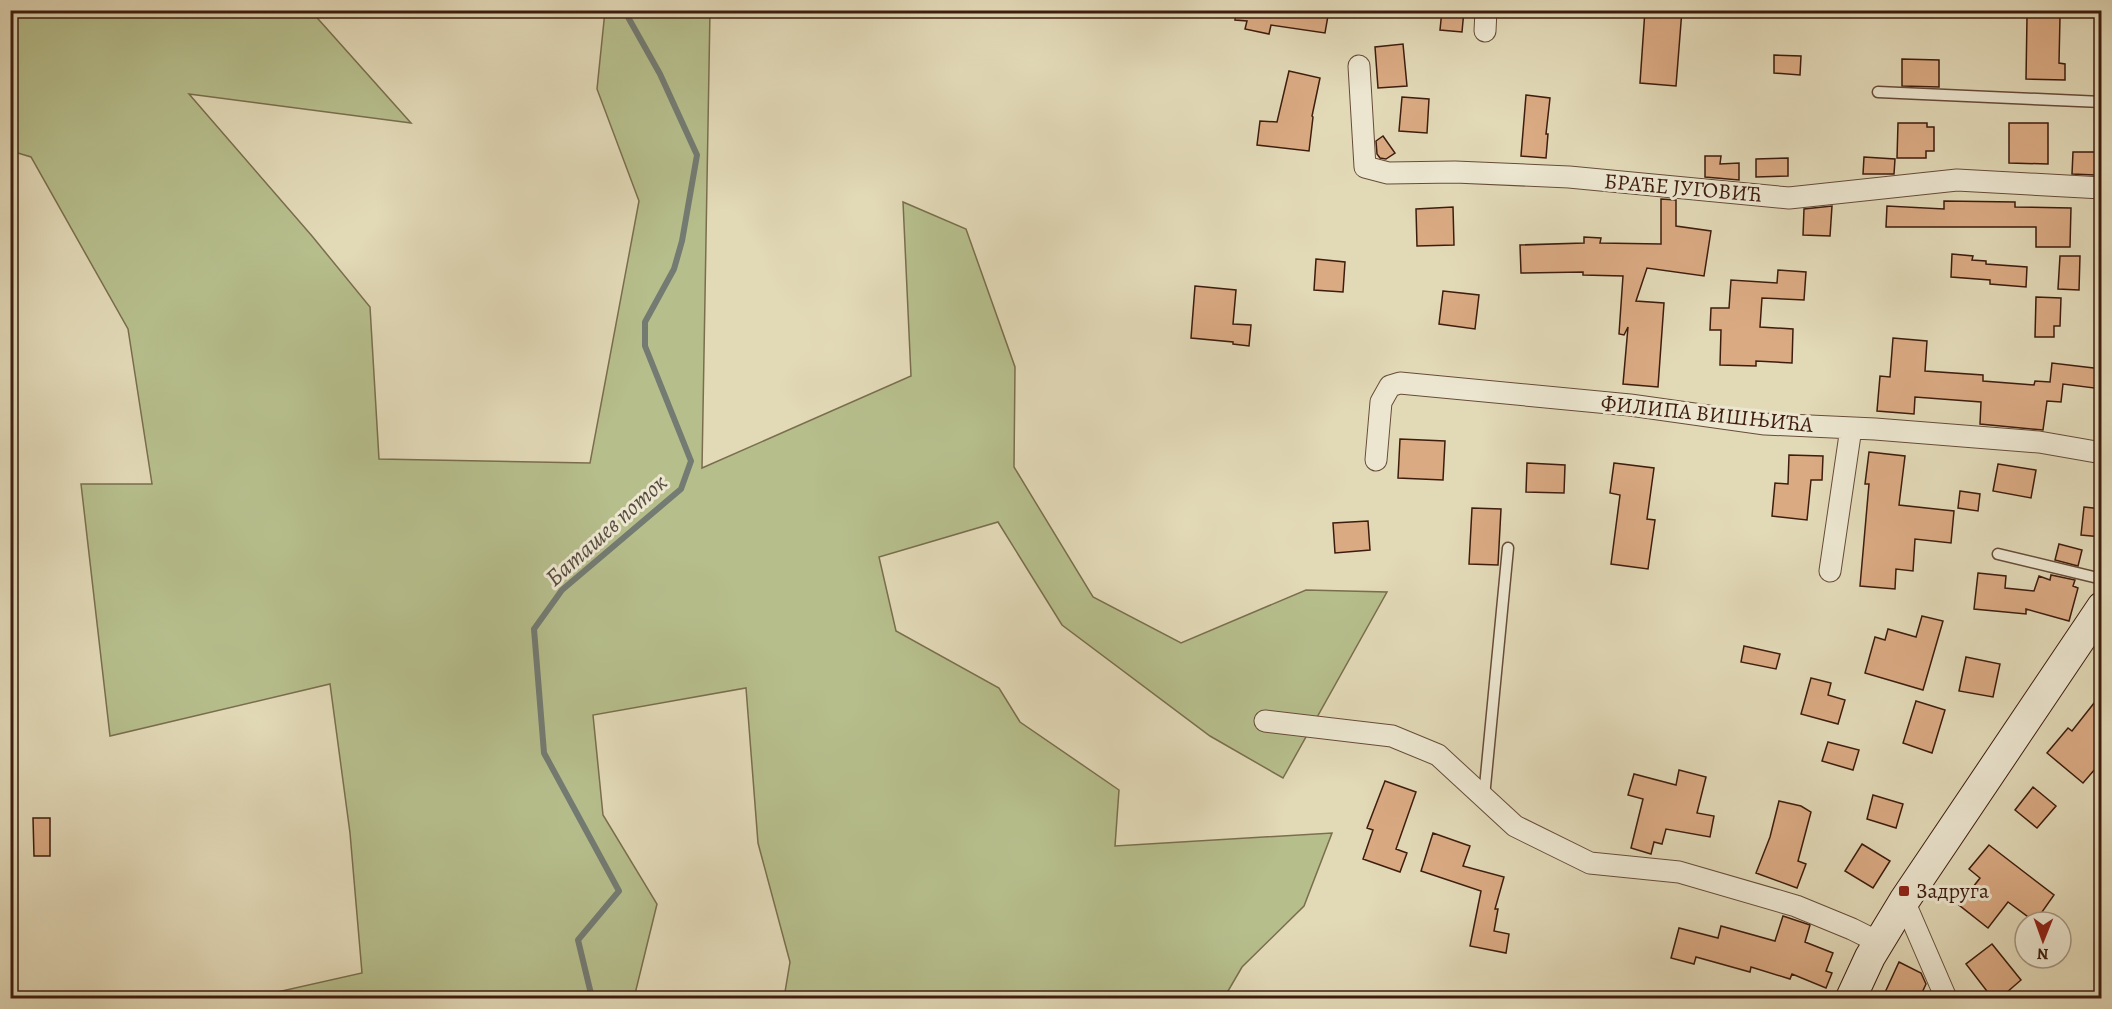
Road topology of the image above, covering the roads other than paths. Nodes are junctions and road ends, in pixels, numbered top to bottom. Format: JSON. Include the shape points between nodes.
{"nodes":[{"id":1,"x":1359,"y":66,"type":"dead end"},
{"id":2,"x":1878,"y":92,"type":"dead end"},
{"id":3,"x":2102,"y":102,"type":"edge"},
{"id":4,"x":2102,"y":188,"type":"edge"},
{"id":5,"x":1851,"y":428,"type":"junction"},
{"id":6,"x":2102,"y":453,"type":"edge"},
{"id":7,"x":1376,"y":460,"type":"dead end"},
{"id":8,"x":1508,"y":548,"type":"dead end"},
{"id":9,"x":1998,"y":554,"type":"dead end"},
{"id":10,"x":1830,"y":571,"type":"dead end"},
{"id":11,"x":2102,"y":579,"type":"edge"},
{"id":12,"x":2102,"y":607,"type":"edge"},
{"id":13,"x":1265,"y":722,"type":"dead end"},
{"id":14,"x":1484,"y":797,"type":"junction"},
{"id":15,"x":1904,"y":902,"type":"junction"},
{"id":16,"x":1878,"y":942,"type":"junction"},
{"id":17,"x":1851,"y":999,"type":"edge"},
{"id":18,"x":1946,"y":999,"type":"edge"}],
"edges":[{"from":1,"to":4,"type":"street","name":"БРАЋЕ ЈУГОВИЋ","via":[[1365,167],[1388,173],[1569,177],[1789,198],[1957,180]]},
{"from":2,"to":3,"type":"lane"},
{"from":5,"to":6,"type":"street","name":"ФИЛИПА ВИШЊИЋА","via":[[2040,442]]},
{"from":5,"to":7,"type":"street","name":"ФИЛИПА ВИШЊИЋА","via":[[1765,424],[1630,405],[1400,383],[1390,386],[1382,402]]},
{"from":5,"to":10,"type":"street"},
{"from":8,"to":14,"type":"lane"},
{"from":9,"to":11,"type":"lane"},
{"from":12,"to":15,"type":"street"},
{"from":13,"to":14,"type":"street","via":[[1392,736],[1438,755]]},
{"from":14,"to":16,"type":"street","via":[[1515,826],[1590,863],[1679,872],[1796,906]]},
{"from":15,"to":16,"type":"street"},
{"from":15,"to":18,"type":"street"},
{"from":16,"to":17,"type":"street"}]}
